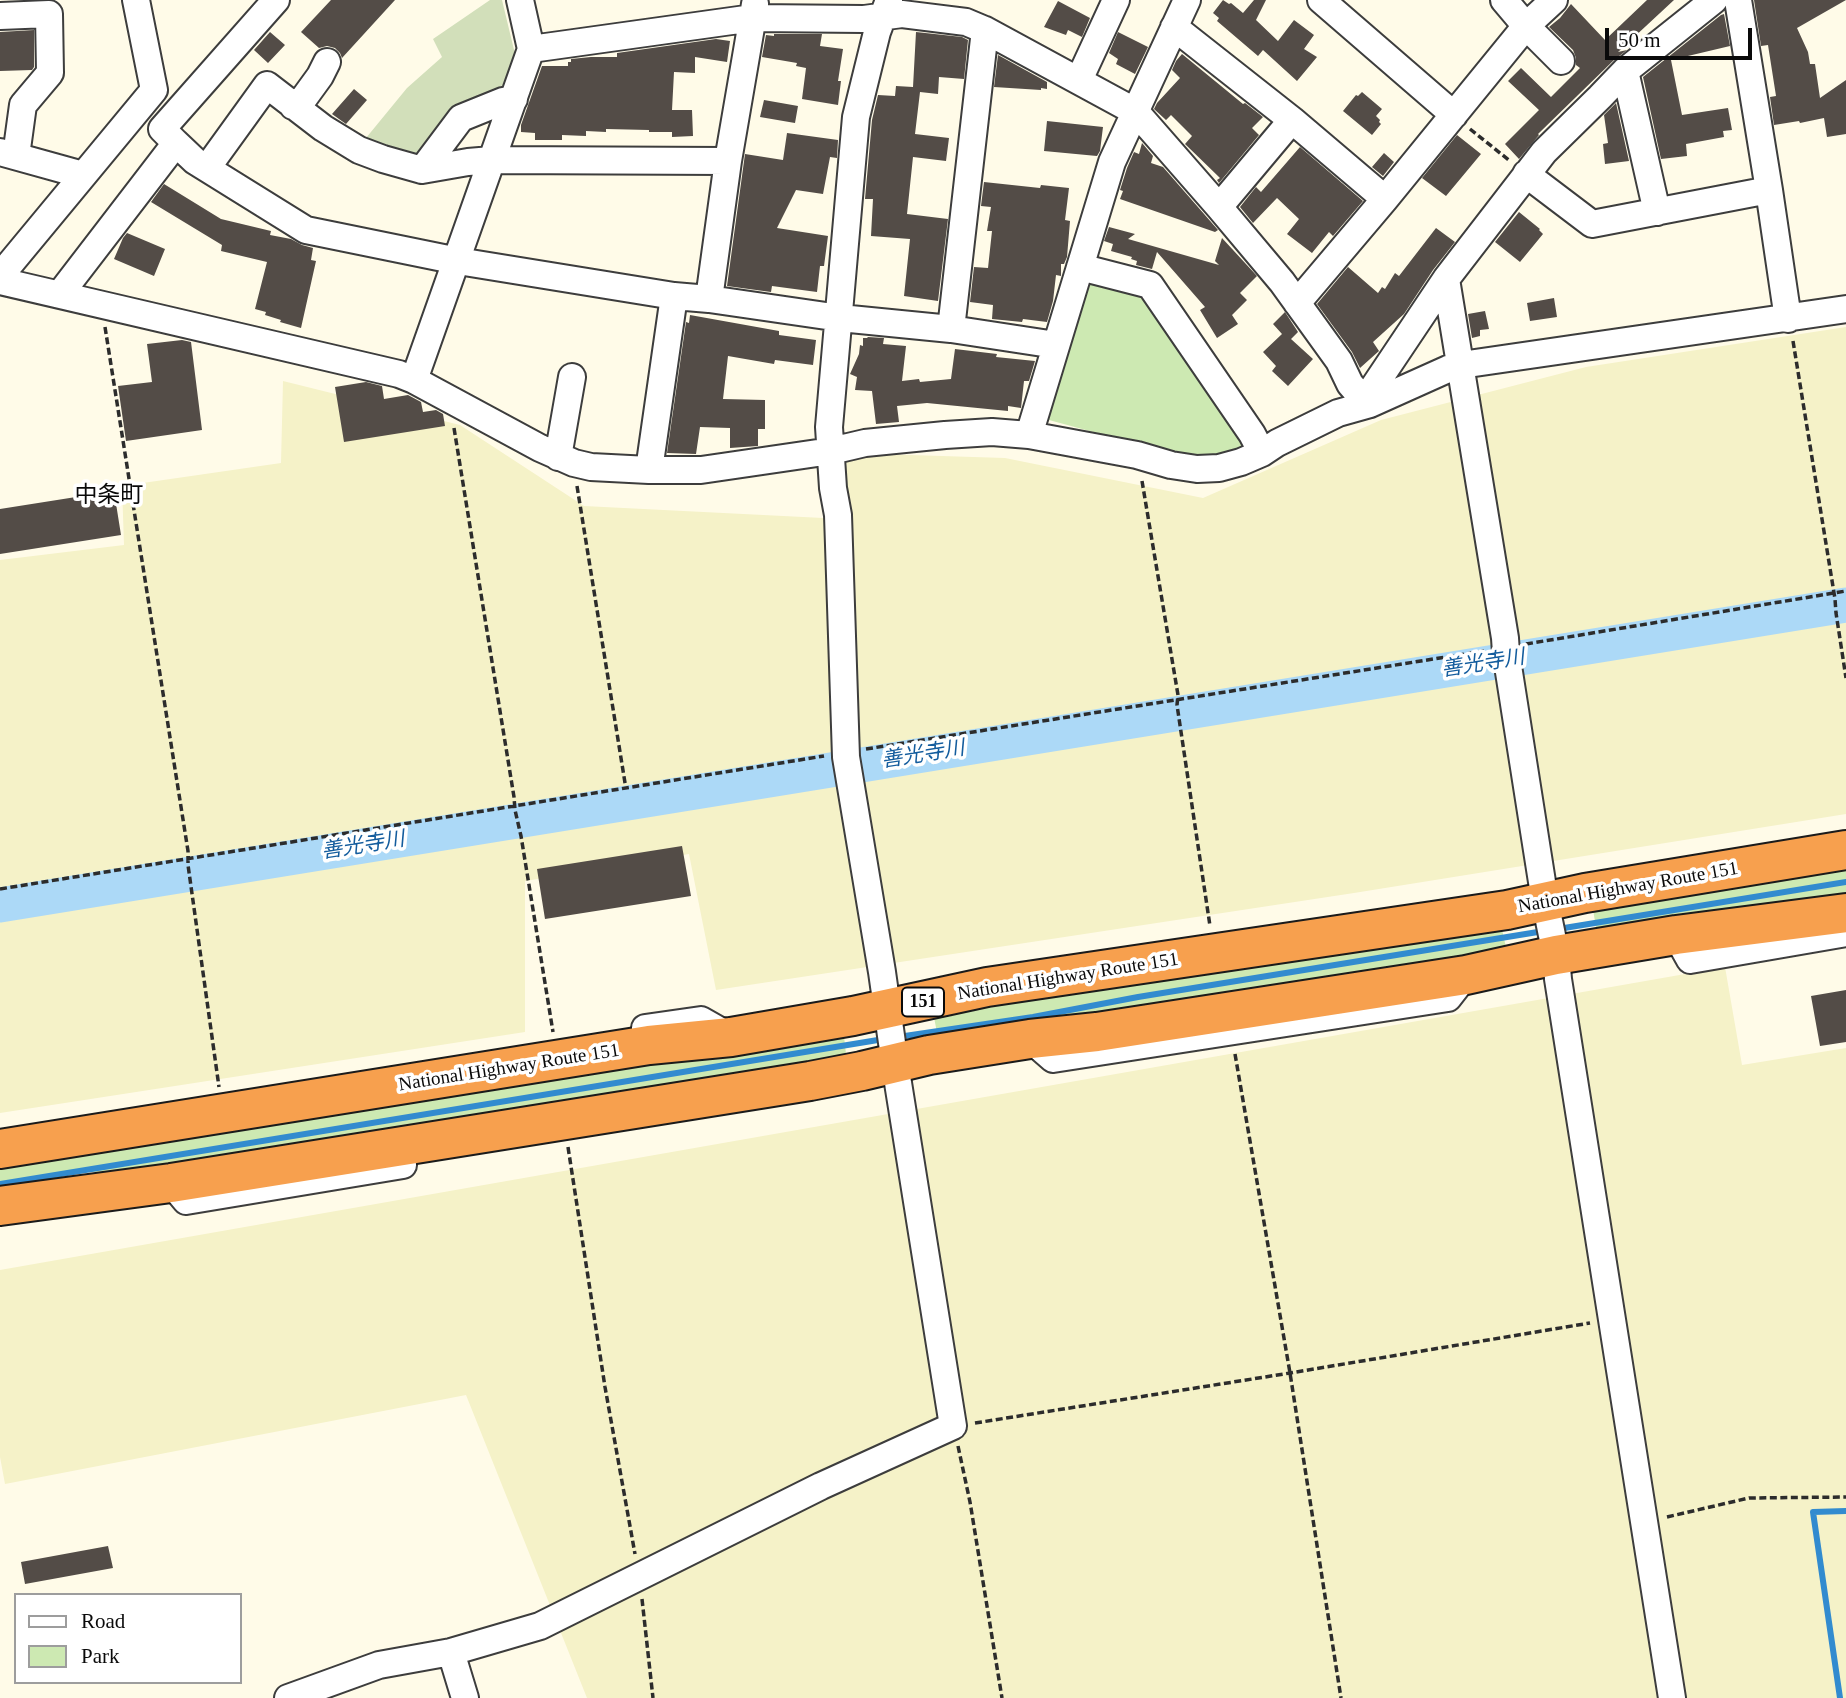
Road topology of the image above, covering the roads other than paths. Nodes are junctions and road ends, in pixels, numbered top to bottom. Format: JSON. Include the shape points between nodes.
{"nodes":[{"id":1,"x":136,"y":0,"type":"edge"},
{"id":2,"x":276,"y":0,"type":"edge"},
{"id":3,"x":520,"y":0,"type":"edge"},
{"id":4,"x":1116,"y":0,"type":"edge"},
{"id":5,"x":1186,"y":0,"type":"edge"},
{"id":6,"x":1321,"y":0,"type":"edge"},
{"id":7,"x":1504,"y":0,"type":"edge"},
{"id":8,"x":1554,"y":0,"type":"edge"},
{"id":9,"x":1714,"y":0,"type":"edge"},
{"id":10,"x":1738,"y":0,"type":"edge"},
{"id":11,"x":886,"y":8,"type":"edge"},
{"id":12,"x":755,"y":9,"type":"edge"},
{"id":13,"x":0,"y":16,"type":"edge"},
{"id":14,"x":1526,"y":26,"type":"junction"},
{"id":15,"x":1174,"y":27,"type":"junction"},
{"id":16,"x":985,"y":30,"type":"junction"},
{"id":17,"x":531,"y":49,"type":"junction"},
{"id":18,"x":1561,"y":61,"type":"dead end"},
{"id":19,"x":327,"y":62,"type":"dead end"},
{"id":20,"x":1625,"y":71,"type":"junction"},
{"id":21,"x":1080,"y":80,"type":"junction"},
{"id":22,"x":514,"y":99,"type":"junction"},
{"id":23,"x":293,"y":106,"type":"junction"},
{"id":24,"x":1136,"y":112,"type":"junction"},
{"id":25,"x":1454,"y":116,"type":"junction"},
{"id":26,"x":1292,"y":120,"type":"junction"},
{"id":27,"x":177,"y":144,"type":"junction"},
{"id":28,"x":8,"y":154,"type":"edge"},
{"id":29,"x":492,"y":160,"type":"junction"},
{"id":30,"x":728,"y":161,"type":"junction"},
{"id":31,"x":207,"y":168,"type":"junction"},
{"id":32,"x":422,"y":170,"type":"junction"},
{"id":33,"x":1526,"y":174,"type":"junction"},
{"id":34,"x":83,"y":175,"type":"junction"},
{"id":35,"x":1769,"y":190,"type":"junction"},
{"id":36,"x":1385,"y":199,"type":"junction"},
{"id":37,"x":1219,"y":207,"type":"junction"},
{"id":38,"x":1657,"y":212,"type":"junction"},
{"id":39,"x":458,"y":261,"type":"junction"},
{"id":40,"x":1080,"y":267,"type":"junction"},
{"id":41,"x":0,"y":279,"type":"edge"},
{"id":42,"x":1446,"y":279,"type":"junction"},
{"id":43,"x":60,"y":294,"type":"junction"},
{"id":44,"x":674,"y":296,"type":"junction"},
{"id":45,"x":709,"y":299,"type":"junction"},
{"id":46,"x":1297,"y":303,"type":"junction"},
{"id":47,"x":1846,"y":309,"type":"edge"},
{"id":48,"x":839,"y":318,"type":"junction"},
{"id":49,"x":1788,"y":319,"type":"junction"},
{"id":50,"x":951,"y":329,"type":"junction"},
{"id":51,"x":1056,"y":345,"type":"junction"},
{"id":52,"x":1461,"y":365,"type":"junction"},
{"id":53,"x":572,"y":377,"type":"dead end"},
{"id":54,"x":414,"y":380,"type":"junction"},
{"id":55,"x":1370,"y":404,"type":"junction"},
{"id":56,"x":1029,"y":435,"type":"junction"},
{"id":57,"x":831,"y":451,"type":"junction"},
{"id":58,"x":1262,"y":453,"type":"junction"},
{"id":59,"x":558,"y":457,"type":"junction"},
{"id":60,"x":649,"y":470,"type":"junction"},
{"id":61,"x":1846,"y":832,"type":"edge"},
{"id":62,"x":1846,"y":850,"type":"edge"},
{"id":63,"x":1633,"y":886,"type":"junction"},
{"id":64,"x":1545,"y":901,"type":"junction"},
{"id":65,"x":1846,"y":913,"type":"edge"},
{"id":66,"x":1428,"y":922,"type":"junction"},
{"id":67,"x":1846,"y":933,"type":"edge"},
{"id":68,"x":1676,"y":935,"type":"junction"},
{"id":69,"x":1556,"y":955,"type":"junction"},
{"id":70,"x":1466,"y":975,"type":"junction"},
{"id":71,"x":987,"y":987,"type":"junction"},
{"id":72,"x":887,"y":1009,"type":"junction"},
{"id":73,"x":731,"y":1037,"type":"junction"},
{"id":74,"x":1030,"y":1039,"type":"junction"},
{"id":75,"x":895,"y":1064,"type":"junction"},
{"id":76,"x":810,"y":1081,"type":"junction"},
{"id":77,"x":78,"y":1137,"type":"junction"},
{"id":78,"x":0,"y":1149,"type":"edge"},
{"id":79,"x":171,"y":1183,"type":"junction"},
{"id":80,"x":0,"y":1206,"type":"edge"},
{"id":81,"x":451,"y":1652,"type":"junction"},
{"id":82,"x":288,"y":1698,"type":"edge"},
{"id":83,"x":465,"y":1698,"type":"edge"},
{"id":84,"x":1672,"y":1698,"type":"edge"}],
"edges":[{"from":1,"to":34,"type":"street","via":[[154,90]]},
{"from":2,"to":27,"type":"street","via":[[162,129]]},
{"from":3,"to":17,"type":"street"},
{"from":4,"to":21,"type":"street"},
{"from":5,"to":15,"type":"street"},
{"from":6,"to":25,"type":"street"},
{"from":7,"to":14,"type":"street"},
{"from":8,"to":14,"type":"street"},
{"from":9,"to":20,"type":"street"},
{"from":10,"to":35,"type":"street"},
{"from":11,"to":12,"type":"street","via":[[864,19]]},
{"from":11,"to":16,"type":"street","via":[[966,22]]},
{"from":11,"to":48,"type":"street","via":[[856,117]]},
{"from":12,"to":17,"type":"street"},
{"from":12,"to":30,"type":"street"},
{"from":13,"to":28,"type":"street","via":[[49,14],[50,74],[23,105]]},
{"from":14,"to":18,"type":"street"},
{"from":14,"to":25,"type":"street"},
{"from":15,"to":24,"type":"street"},
{"from":15,"to":26,"type":"street"},
{"from":16,"to":21,"type":"street"},
{"from":16,"to":50,"type":"street"},
{"from":17,"to":22,"type":"street"},
{"from":19,"to":23,"type":"street","via":[[304,98]]},
{"from":20,"to":33,"type":"street"},
{"from":20,"to":38,"type":"street"},
{"from":21,"to":24,"type":"street"},
{"from":22,"to":29,"type":"street"},
{"from":22,"to":32,"type":"street","via":[[461,118]]},
{"from":23,"to":31,"type":"street","via":[[267,85]]},
{"from":23,"to":32,"type":"street","via":[[359,149]]},
{"from":24,"to":37,"type":"street"},
{"from":24,"to":40,"type":"street","via":[[1112,162]]},
{"from":25,"to":36,"type":"street"},
{"from":26,"to":36,"type":"street"},
{"from":26,"to":37,"type":"street"},
{"from":27,"to":31,"type":"street"},
{"from":27,"to":43,"type":"street"},
{"from":28,"to":34,"type":"street"},
{"from":29,"to":30,"type":"street"},
{"from":29,"to":32,"type":"street"},
{"from":29,"to":39,"type":"street"},
{"from":30,"to":45,"type":"street"},
{"from":31,"to":39,"type":"street","via":[[306,230]]},
{"from":33,"to":38,"type":"street","via":[[1592,224]]},
{"from":33,"to":42,"type":"street"},
{"from":34,"to":41,"type":"street"},
{"from":35,"to":38,"type":"street"},
{"from":35,"to":49,"type":"street"},
{"from":36,"to":46,"type":"street"},
{"from":37,"to":46,"type":"street"},
{"from":39,"to":44,"type":"street"},
{"from":39,"to":54,"type":"street"},
{"from":40,"to":51,"type":"street"},
{"from":40,"to":58,"type":"street","via":[[1150,285]]},
{"from":41,"to":43,"type":"street"},
{"from":42,"to":52,"type":"street"},
{"from":42,"to":55,"type":"street","via":[[1371,391]]},
{"from":43,"to":54,"type":"street"},
{"from":44,"to":45,"type":"street"},
{"from":44,"to":60,"type":"street"},
{"from":45,"to":48,"type":"street"},
{"from":46,"to":55,"type":"street","via":[[1350,384]]},
{"from":47,"to":49,"type":"street"},
{"from":48,"to":50,"type":"street"},
{"from":48,"to":57,"type":"street"},
{"from":49,"to":52,"type":"street"},
{"from":50,"to":51,"type":"street"},
{"from":51,"to":56,"type":"street"},
{"from":52,"to":55,"type":"street"},
{"from":52,"to":64,"type":"street"},
{"from":53,"to":59,"type":"street"},
{"from":54,"to":59,"type":"street"},
{"from":55,"to":58,"type":"street","via":[[1338,413]]},
{"from":56,"to":57,"type":"street","via":[[944,435]]},
{"from":56,"to":58,"type":"street","via":[[1197,469],[1219,468]]},
{"from":57,"to":60,"type":"street","via":[[701,471]]},
{"from":57,"to":72,"type":"street","via":[[838,515],[847,762]]},
{"from":59,"to":60,"type":"street","via":[[591,467]]},
{"from":61,"to":63,"type":"street","via":[[1639,868]]},
{"from":62,"to":63,"type":"highway","name":"National Highway Route 151","number":"151"},
{"from":63,"to":64,"type":"highway","name":"National Highway Route 151","number":"151"},
{"from":64,"to":66,"type":"highway","name":"National Highway Route 151","number":"151"},
{"from":64,"to":69,"type":"street"},
{"from":65,"to":68,"type":"highway"},
{"from":66,"to":71,"type":"highway","name":"National Highway Route 151","number":"151"},
{"from":66,"to":71,"type":"street","via":[[1413,909],[986,974]]},
{"from":67,"to":68,"type":"street","via":[[1690,960]]},
{"from":68,"to":69,"type":"highway"},
{"from":69,"to":70,"type":"highway"},
{"from":69,"to":84,"type":"street"},
{"from":70,"to":74,"type":"highway"},
{"from":70,"to":74,"type":"street","via":[[1448,998],[1053,1059]]},
{"from":71,"to":72,"type":"highway","name":"National Highway Route 151","number":"151"},
{"from":72,"to":73,"type":"highway","name":"National Highway Route 151","number":"151"},
{"from":72,"to":75,"type":"street"},
{"from":73,"to":77,"type":"highway","name":"National Highway Route 151","number":"151","via":[[649,1045]]},
{"from":73,"to":77,"type":"street","via":[[701,1020],[554,1041],[92,1120]]},
{"from":74,"to":75,"type":"highway"},
{"from":75,"to":76,"type":"highway"},
{"from":75,"to":81,"type":"street","via":[[953,1426],[821,1486],[540,1626]]},
{"from":76,"to":79,"type":"highway"},
{"from":76,"to":79,"type":"street","via":[[799,1102],[186,1201]]},
{"from":77,"to":78,"type":"highway","name":"National Highway Route 151","number":"151"},
{"from":79,"to":80,"type":"highway"},
{"from":81,"to":82,"type":"street","via":[[379,1665]]},
{"from":81,"to":83,"type":"street"}]}
